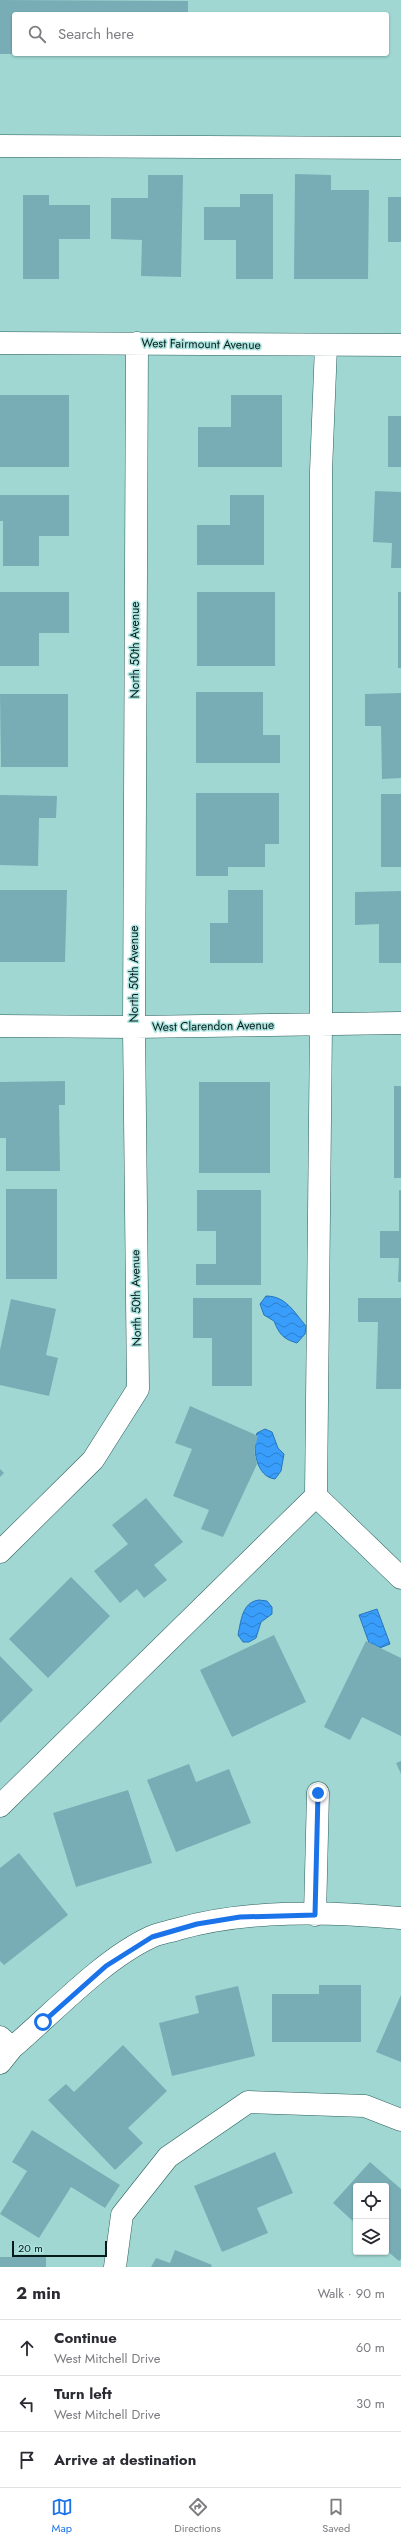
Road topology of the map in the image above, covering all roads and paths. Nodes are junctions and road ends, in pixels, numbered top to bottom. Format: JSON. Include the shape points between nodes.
{"nodes":[{"id":1,"x":0,"y":146,"type":"edge"},
{"id":2,"x":401,"y":148,"type":"edge"},
{"id":3,"x":0,"y":343,"type":"edge"},
{"id":4,"x":137,"y":343,"type":"junction"},
{"id":5,"x":401,"y":345,"type":"edge"},
{"id":6,"x":326,"y":346,"type":"junction"},
{"id":7,"x":401,"y":1023,"type":"edge"},
{"id":8,"x":321,"y":1024,"type":"junction"},
{"id":9,"x":0,"y":1026,"type":"edge"},
{"id":10,"x":134,"y":1027,"type":"junction"},
{"id":11,"x":316,"y":1496,"type":"junction"},
{"id":12,"x":0,"y":1552,"type":"edge"},
{"id":13,"x":401,"y":1578,"type":"edge"},
{"id":14,"x":318,"y":1793,"type":"dead end"},
{"id":15,"x":0,"y":1806,"type":"edge"},
{"id":16,"x":315,"y":1915,"type":"junction"},
{"id":17,"x":401,"y":1918,"type":"edge"},
{"id":18,"x":4,"y":2050,"type":"edge"},
{"id":19,"x":401,"y":2120,"type":"edge"},
{"id":20,"x":115,"y":2267,"type":"edge"}],
"edges":[{"from":1,"to":2,"type":"street"},
{"from":3,"to":4,"type":"street","name":"West Fairmount Avenue"},
{"from":4,"to":6,"type":"street","name":"West Fairmount Avenue"},
{"from":4,"to":10,"type":"street","name":"North 50th Avenue"},
{"from":5,"to":6,"type":"street","name":"West Fairmount Avenue"},
{"from":6,"to":8,"type":"street","via":[[321,471]]},
{"from":7,"to":8,"type":"street","name":"West Clarendon Avenue"},
{"from":8,"to":10,"type":"street","name":"West Clarendon Avenue"},
{"from":8,"to":11,"type":"street"},
{"from":9,"to":10,"type":"street","name":"West Clarendon Avenue"},
{"from":10,"to":12,"type":"street","name":"North 50th Avenue","via":[[138,1389],[93,1460]]},
{"from":11,"to":13,"type":"street"},
{"from":11,"to":15,"type":"street"},
{"from":14,"to":16,"type":"street"},
{"from":16,"to":17,"type":"street"},
{"from":16,"to":18,"type":"street","via":[[240,1917],[197,1924],[152,1937],[106,1966]]},
{"from":19,"to":20,"type":"street","via":[[365,2106],[248,2102],[168,2158],[122,2215]]}]}
